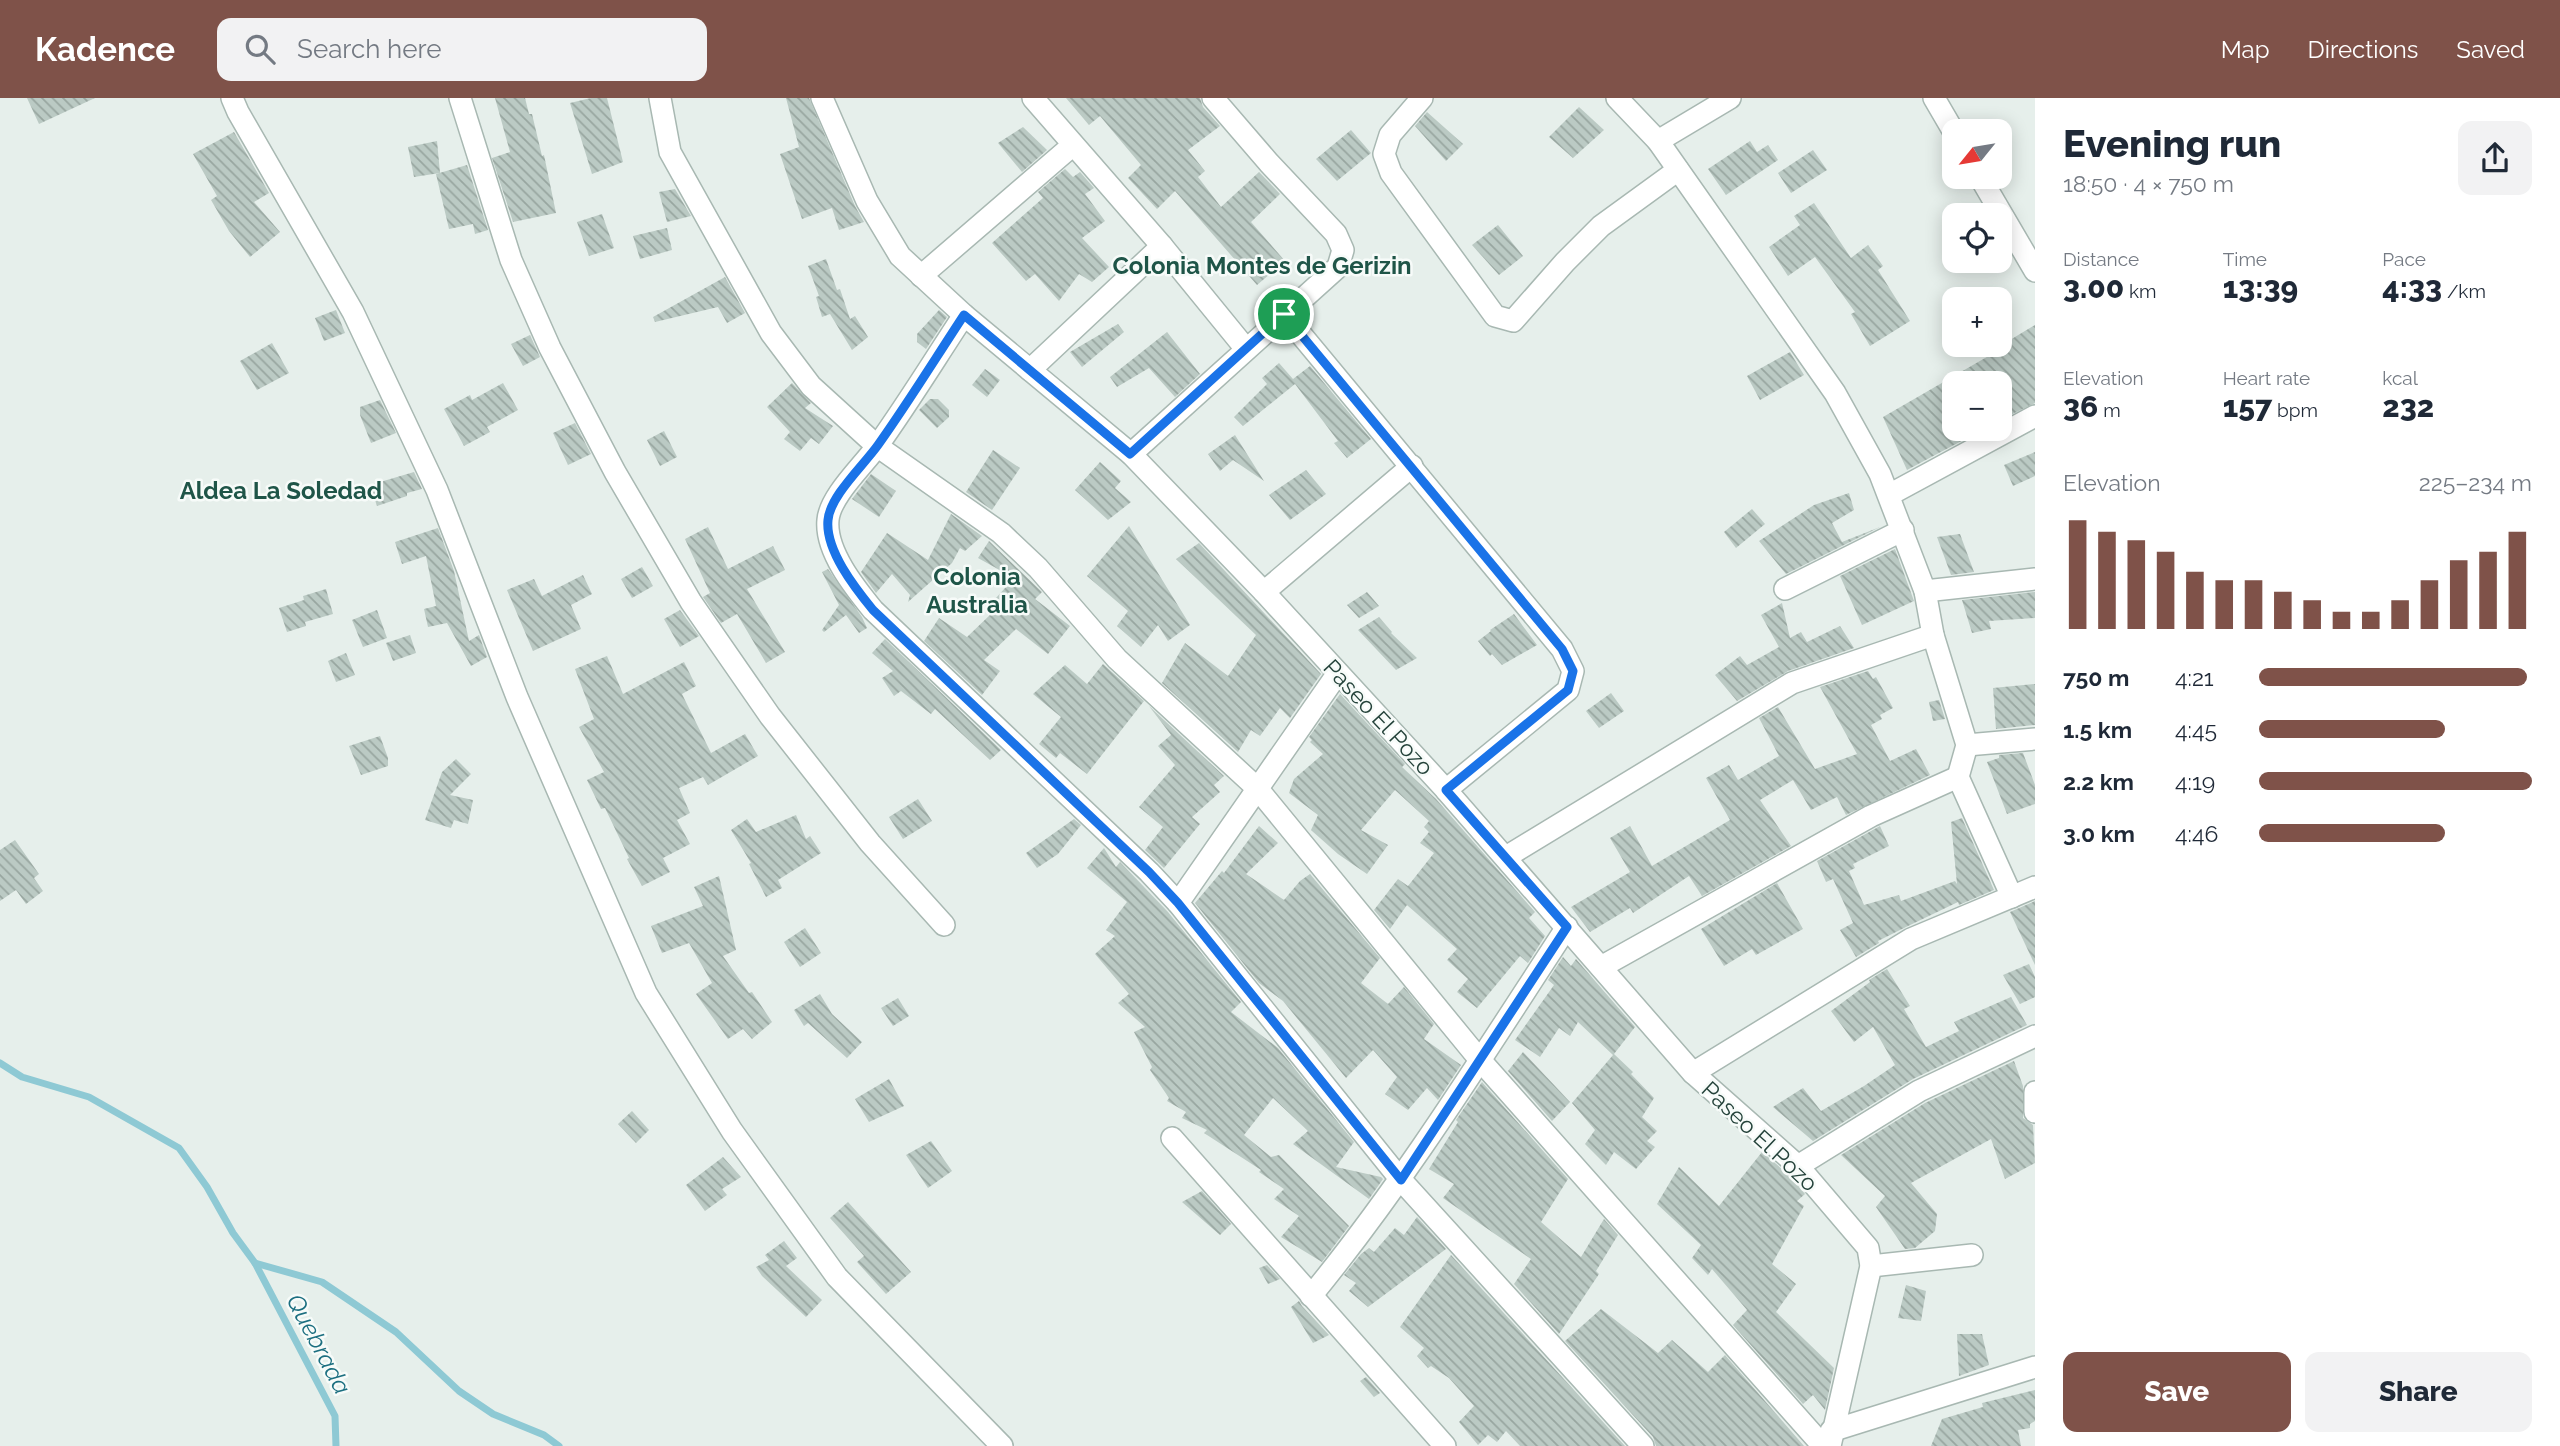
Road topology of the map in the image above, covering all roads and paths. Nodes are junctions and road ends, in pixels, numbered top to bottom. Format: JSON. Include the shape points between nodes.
{"nodes":[{"id":1,"x":232,"y":98,"type":"edge"},
{"id":2,"x":460,"y":98,"type":"edge"},
{"id":3,"x":660,"y":98,"type":"edge"},
{"id":4,"x":822,"y":98,"type":"edge"},
{"id":5,"x":1033,"y":98,"type":"edge"},
{"id":6,"x":1213,"y":98,"type":"edge"},
{"id":7,"x":1422,"y":98,"type":"edge"},
{"id":8,"x":1617,"y":98,"type":"edge"},
{"id":9,"x":1730,"y":98,"type":"edge"},
{"id":10,"x":1934,"y":98,"type":"edge"},
{"id":11,"x":1946,"y":119,"type":"edge"},
{"id":12,"x":1658,"y":141,"type":"junction"},
{"id":13,"x":1073,"y":145,"type":"junction"},
{"id":14,"x":1678,"y":170,"type":"junction"},
{"id":15,"x":1987,"y":189,"type":"edge"},
{"id":16,"x":1162,"y":246,"type":"junction"},
{"id":17,"x":2035,"y":271,"type":"edge"},
{"id":18,"x":921,"y":275,"type":"junction"},
{"id":19,"x":1284,"y":314,"type":"junction"},
{"id":20,"x":964,"y":315,"type":"junction"},
{"id":21,"x":1246,"y":349,"type":"junction"},
{"id":22,"x":1030,"y":370,"type":"junction"},
{"id":23,"x":2035,"y":416,"type":"edge"},
{"id":24,"x":877,"y":446,"type":"junction"},
{"id":25,"x":1130,"y":454,"type":"junction"},
{"id":26,"x":1412,"y":466,"type":"junction"},
{"id":27,"x":1889,"y":495,"type":"junction"},
{"id":28,"x":1903,"y":530,"type":"junction"},
{"id":29,"x":2035,"y":579,"type":"edge"},
{"id":30,"x":1785,"y":589,"type":"dead end"},
{"id":31,"x":1925,"y":590,"type":"junction"},
{"id":32,"x":1264,"y":592,"type":"junction"},
{"id":33,"x":1933,"y":635,"type":"junction"},
{"id":34,"x":1338,"y":673,"type":"junction"},
{"id":35,"x":2035,"y":739,"type":"edge"},
{"id":36,"x":1966,"y":745,"type":"junction"},
{"id":37,"x":1958,"y":777,"type":"junction"},
{"id":38,"x":1257,"y":788,"type":"junction"},
{"id":39,"x":1446,"y":790,"type":"junction"},
{"id":40,"x":1506,"y":857,"type":"junction"},
{"id":41,"x":2035,"y":887,"type":"edge"},
{"id":42,"x":2012,"y":897,"type":"junction"},
{"id":43,"x":1178,"y":903,"type":"junction"},
{"id":44,"x":944,"y":925,"type":"dead end"},
{"id":45,"x":1567,"y":927,"type":"junction"},
{"id":46,"x":1601,"y":967,"type":"junction"},
{"id":47,"x":2035,"y":1036,"type":"edge"},
{"id":48,"x":1480,"y":1060,"type":"junction"},
{"id":49,"x":1693,"y":1073,"type":"junction"},
{"id":50,"x":2035,"y":1092,"type":"edge"},
{"id":51,"x":2035,"y":1112,"type":"edge"},
{"id":52,"x":1172,"y":1138,"type":"dead end"},
{"id":53,"x":1798,"y":1166,"type":"junction"},
{"id":54,"x":1401,"y":1180,"type":"junction"},
{"id":55,"x":1972,"y":1255,"type":"dead end"},
{"id":56,"x":1871,"y":1266,"type":"junction"},
{"id":57,"x":1311,"y":1296,"type":"junction"},
{"id":58,"x":2035,"y":1367,"type":"edge"},
{"id":59,"x":1828,"y":1441,"type":"edge"},
{"id":60,"x":1002,"y":1446,"type":"edge"},
{"id":61,"x":1445,"y":1446,"type":"edge"},
{"id":62,"x":1643,"y":1446,"type":"edge"}],
"edges":[{"from":1,"to":60,"type":"street","via":[[353,312],[437,490],[517,698],[646,993],[732,1131],[837,1277]]},
{"from":2,"to":44,"type":"street","via":[[512,260],[550,348],[691,602],[770,716],[870,843]]},
{"from":3,"to":24,"type":"street","via":[[670,152],[771,333],[811,386]]},
{"from":4,"to":18,"type":"street","name":"Paseo El Pozo","via":[[867,201],[900,256]]},
{"from":5,"to":13,"type":"street"},
{"from":6,"to":19,"type":"street","via":[[1336,234],[1343,250],[1338,267]]},
{"from":7,"to":14,"type":"street","via":[[1390,135],[1384,154],[1391,173],[1496,316],[1513,321],[1601,226]]},
{"from":8,"to":12,"type":"street"},
{"from":9,"to":12,"type":"street"},
{"from":10,"to":11,"type":"street"},
{"from":12,"to":14,"type":"street"},
{"from":13,"to":16,"type":"street"},
{"from":13,"to":18,"type":"street"},
{"from":14,"to":27,"type":"street","via":[[1835,393]]},
{"from":15,"to":17,"type":"street"},
{"from":16,"to":21,"type":"street"},
{"from":16,"to":22,"type":"street"},
{"from":18,"to":20,"type":"street","name":"Paseo El Pozo"},
{"from":19,"to":21,"type":"street"},
{"from":19,"to":26,"type":"street"},
{"from":20,"to":22,"type":"street","name":"Paseo El Pozo"},
{"from":20,"to":24,"type":"street"},
{"from":21,"to":25,"type":"street"},
{"from":22,"to":25,"type":"street","name":"Paseo El Pozo"},
{"from":23,"to":27,"type":"street"},
{"from":24,"to":38,"type":"street","via":[[1001,533],[1118,659]]},
{"from":24,"to":43,"type":"street","via":[[830,507],[831,541],[849,580],[873,610]]},
{"from":25,"to":32,"type":"street","name":"Paseo El Pozo"},
{"from":26,"to":32,"type":"street"},
{"from":26,"to":39,"type":"street","via":[[1562,649],[1573,671],[1568,690]]},
{"from":27,"to":28,"type":"street"},
{"from":28,"to":30,"type":"street"},
{"from":28,"to":31,"type":"street"},
{"from":29,"to":31,"type":"street"},
{"from":31,"to":33,"type":"street"},
{"from":32,"to":34,"type":"street","name":"Paseo El Pozo"},
{"from":33,"to":36,"type":"street"},
{"from":33,"to":40,"type":"street","via":[[1792,684]]},
{"from":34,"to":38,"type":"street"},
{"from":34,"to":39,"type":"street","name":"Paseo El Pozo"},
{"from":35,"to":36,"type":"street"},
{"from":36,"to":37,"type":"street"},
{"from":37,"to":42,"type":"street"},
{"from":37,"to":46,"type":"street","via":[[1871,816]]},
{"from":38,"to":43,"type":"street"},
{"from":38,"to":48,"type":"street"},
{"from":39,"to":40,"type":"street","name":"Paseo El Pozo"},
{"from":40,"to":45,"type":"street","name":"Paseo El Pozo"},
{"from":41,"to":42,"type":"street"},
{"from":42,"to":49,"type":"street","via":[[1911,939]]},
{"from":43,"to":54,"type":"street"},
{"from":45,"to":46,"type":"street","name":"Paseo El Pozo"},
{"from":45,"to":48,"type":"street"},
{"from":46,"to":49,"type":"street","name":"Paseo El Pozo"},
{"from":47,"to":53,"type":"street","via":[[1919,1091]]},
{"from":48,"to":54,"type":"street"},
{"from":48,"to":59,"type":"street"},
{"from":49,"to":53,"type":"street","name":"Paseo El Pozo"},
{"from":50,"to":51,"type":"street"},
{"from":52,"to":57,"type":"street"},
{"from":53,"to":56,"type":"street","name":"Paseo El Pozo","via":[[1868,1248]]},
{"from":54,"to":57,"type":"street"},
{"from":54,"to":62,"type":"street"},
{"from":55,"to":56,"type":"street"},
{"from":56,"to":59,"type":"street"},
{"from":57,"to":61,"type":"street"},
{"from":58,"to":59,"type":"street"}]}
